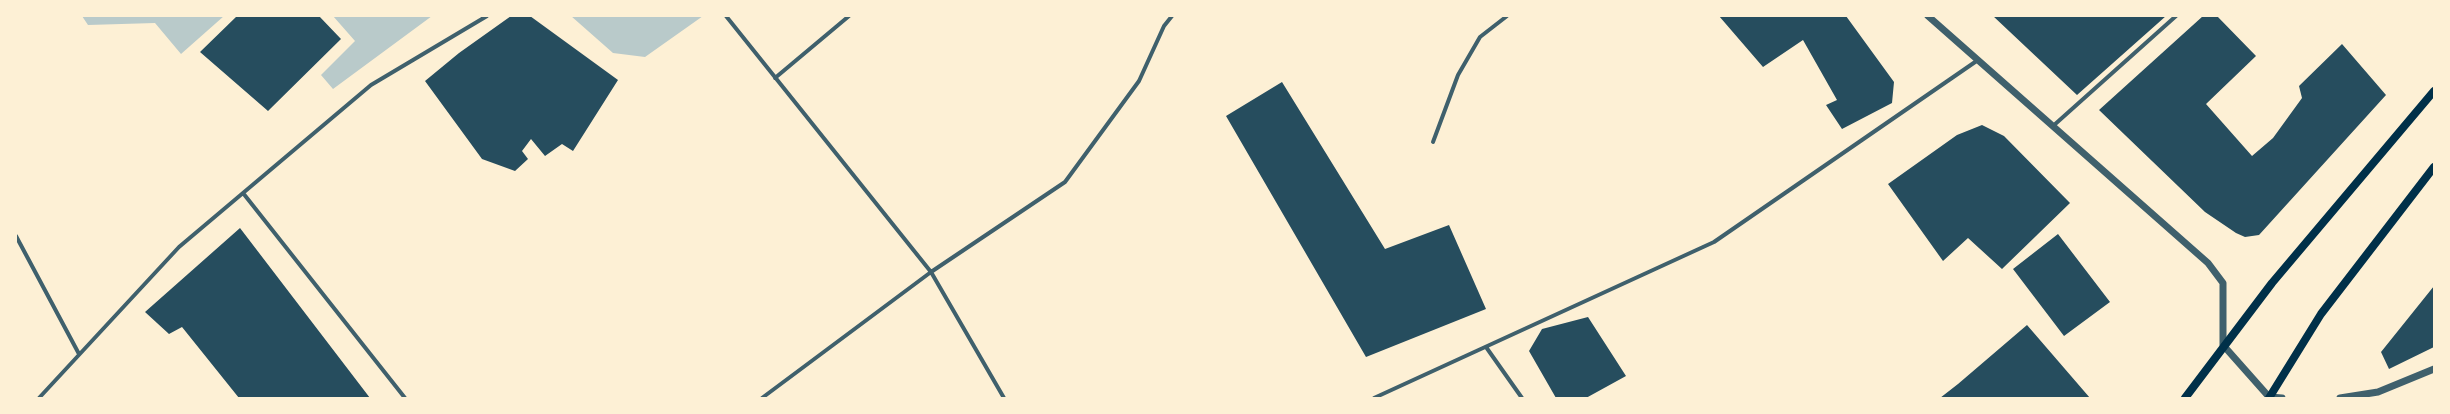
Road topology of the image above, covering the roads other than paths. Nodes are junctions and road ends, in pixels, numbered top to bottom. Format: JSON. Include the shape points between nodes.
{"nodes":[{"id":1,"x":487,"y":16,"type":"edge"},
{"id":2,"x":726,"y":16,"type":"edge"},
{"id":3,"x":849,"y":16,"type":"edge"},
{"id":4,"x":1172,"y":16,"type":"edge"},
{"id":5,"x":1507,"y":16,"type":"edge"},
{"id":6,"x":1928,"y":16,"type":"edge"},
{"id":7,"x":2176,"y":16,"type":"edge"},
{"id":8,"x":1978,"y":60,"type":"junction"},
{"id":9,"x":775,"y":78,"type":"junction"},
{"id":10,"x":2434,"y":90,"type":"edge"},
{"id":11,"x":2053,"y":126,"type":"junction"},
{"id":12,"x":1433,"y":142,"type":"dead end"},
{"id":13,"x":2434,"y":167,"type":"edge"},
{"id":14,"x":243,"y":192,"type":"junction"},
{"id":15,"x":16,"y":236,"type":"edge"},
{"id":16,"x":931,"y":272,"type":"junction"},
{"id":17,"x":2223,"y":346,"type":"junction"},
{"id":18,"x":1486,"y":347,"type":"junction"},
{"id":19,"x":79,"y":354,"type":"junction"},
{"id":20,"x":2434,"y":369,"type":"edge"},
{"id":21,"x":39,"y":398,"type":"edge"},
{"id":22,"x":405,"y":398,"type":"edge"},
{"id":23,"x":762,"y":398,"type":"edge"},
{"id":24,"x":1004,"y":398,"type":"edge"},
{"id":25,"x":1374,"y":398,"type":"edge"},
{"id":26,"x":1522,"y":398,"type":"edge"},
{"id":27,"x":2185,"y":398,"type":"edge"},
{"id":28,"x":2270,"y":398,"type":"edge"},
{"id":29,"x":2282,"y":398,"type":"edge"},
{"id":30,"x":2340,"y":398,"type":"edge"}],
"edges":[{"from":1,"to":14,"type":"street","via":[[371,85]]},
{"from":2,"to":9,"type":"street"},
{"from":3,"to":9,"type":"street"},
{"from":4,"to":16,"type":"street","via":[[1164,26],[1139,81],[1065,182]]},
{"from":5,"to":12,"type":"street","via":[[1480,37],[1458,75]]},
{"from":6,"to":8,"type":"street"},
{"from":7,"to":11,"type":"street"},
{"from":8,"to":11,"type":"street"},
{"from":8,"to":18,"type":"street","via":[[1714,242]]},
{"from":9,"to":16,"type":"street"},
{"from":10,"to":17,"type":"main road"},
{"from":11,"to":17,"type":"street","via":[[2208,263],[2223,283]]},
{"from":13,"to":28,"type":"main road","via":[[2321,314]]},
{"from":14,"to":19,"type":"street","via":[[179,247]]},
{"from":14,"to":22,"type":"street"},
{"from":15,"to":19,"type":"street"},
{"from":16,"to":23,"type":"street"},
{"from":16,"to":24,"type":"street"},
{"from":17,"to":27,"type":"main road"},
{"from":17,"to":28,"type":"street"},
{"from":18,"to":25,"type":"street"},
{"from":18,"to":26,"type":"street"},
{"from":19,"to":21,"type":"street"},
{"from":20,"to":30,"type":"street","via":[[2378,392]]},
{"from":28,"to":29,"type":"street"}]}
